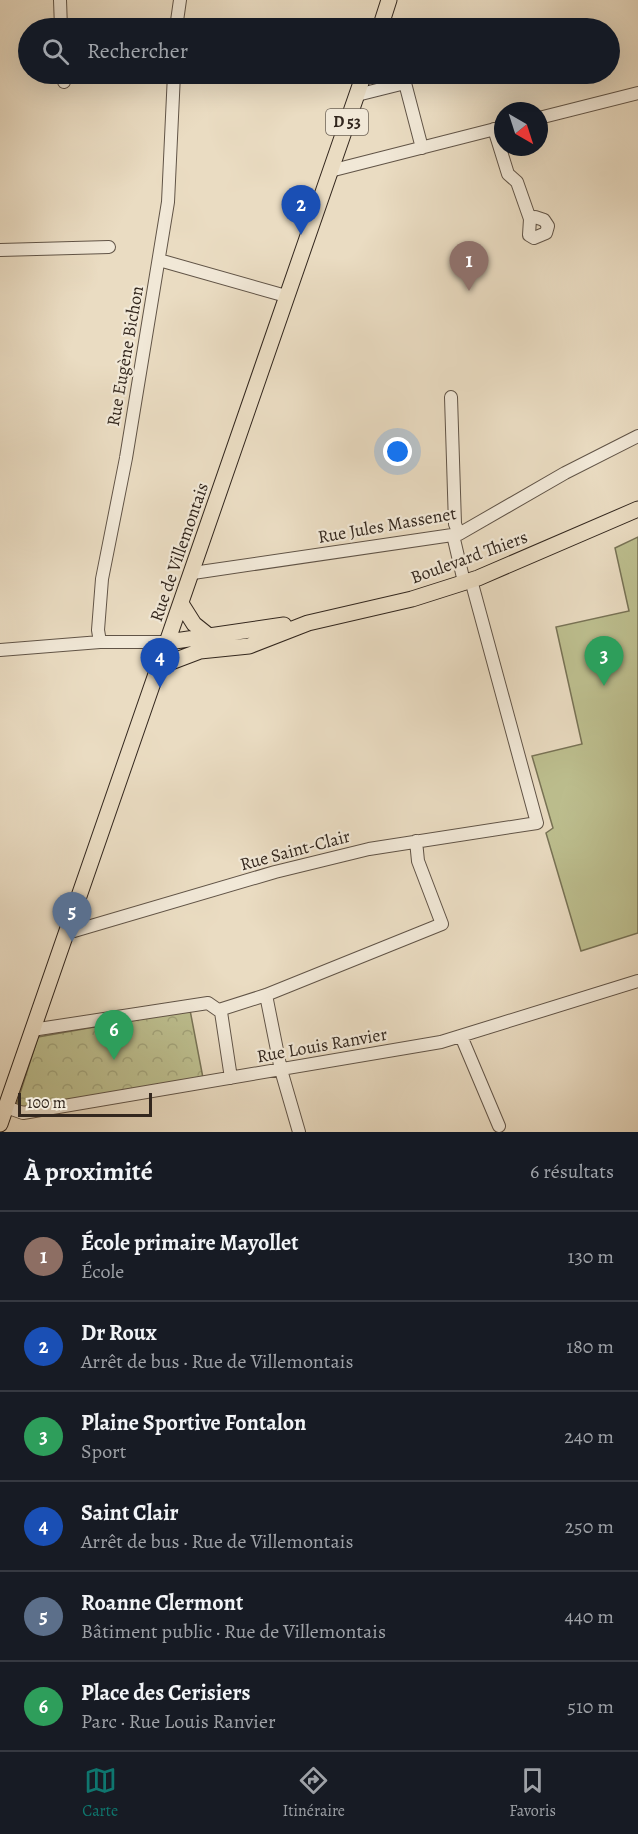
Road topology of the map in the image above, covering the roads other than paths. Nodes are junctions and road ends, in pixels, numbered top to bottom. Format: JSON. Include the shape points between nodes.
{"nodes":[{"id":1,"x":60,"y":0,"type":"edge"},
{"id":2,"x":180,"y":0,"type":"edge"},
{"id":3,"x":389,"y":0,"type":"edge"},
{"id":4,"x":61,"y":18,"type":"edge"},
{"id":5,"x":177,"y":18,"type":"edge"},
{"id":6,"x":383,"y":18,"type":"edge"},
{"id":7,"x":174,"y":84,"type":"edge"},
{"id":8,"x":361,"y":84,"type":"edge"},
{"id":9,"x":401,"y":84,"type":"edge"},
{"id":10,"x":405,"y":84,"type":"edge"},
{"id":11,"x":638,"y":93,"type":"edge"},
{"id":12,"x":357,"y":95,"type":"junction"},
{"id":13,"x":548,"y":115,"type":"edge"},
{"id":14,"x":494,"y":129,"type":"edge"},
{"id":15,"x":422,"y":148,"type":"junction"},
{"id":16,"x":504,"y":156,"type":"edge"},
{"id":17,"x":330,"y":171,"type":"junction"},
{"id":18,"x":530,"y":219,"type":"dead end"},
{"id":19,"x":109,"y":248,"type":"dead end"},
{"id":20,"x":0,"y":250,"type":"edge"},
{"id":21,"x":159,"y":260,"type":"junction"},
{"id":22,"x":286,"y":296,"type":"junction"},
{"id":23,"x":451,"y":397,"type":"dead end"},
{"id":24,"x":638,"y":436,"type":"edge"},
{"id":25,"x":638,"y":509,"type":"edge"},
{"id":26,"x":456,"y":534,"type":"junction"},
{"id":27,"x":193,"y":573,"type":"junction"},
{"id":28,"x":467,"y":581,"type":"junction"},
{"id":29,"x":182,"y":605,"type":"junction"},
{"id":30,"x":308,"y":623,"type":"junction"},
{"id":31,"x":209,"y":636,"type":"junction"},
{"id":32,"x":100,"y":642,"type":"junction"},
{"id":33,"x":168,"y":642,"type":"junction"},
{"id":34,"x":0,"y":650,"type":"edge"},
{"id":35,"x":200,"y":651,"type":"junction"},
{"id":36,"x":159,"y":669,"type":"junction"},
{"id":37,"x":416,"y":841,"type":"junction"},
{"id":38,"x":67,"y":930,"type":"junction"},
{"id":39,"x":638,"y":981,"type":"edge"},
{"id":40,"x":266,"y":995,"type":"junction"},
{"id":41,"x":219,"y":1010,"type":"junction"},
{"id":42,"x":32,"y":1030,"type":"junction"},
{"id":43,"x":461,"y":1036,"type":"junction"},
{"id":44,"x":281,"y":1070,"type":"junction"},
{"id":45,"x":231,"y":1078,"type":"junction"},
{"id":46,"x":4,"y":1108,"type":"edge"},
{"id":47,"x":499,"y":1126,"type":"dead end"},
{"id":48,"x":299,"y":1132,"type":"edge"}],
"edges":[{"from":1,"to":4,"type":"street"},
{"from":2,"to":5,"type":"street"},
{"from":3,"to":6,"type":"main road"},
{"from":7,"to":21,"type":"street","name":"Rue Eugène Bichon","via":[[168,202]]},
{"from":8,"to":12,"type":"main road","name":"Rue de Villemontais","number":"D 53"},
{"from":9,"to":12,"type":"street"},
{"from":10,"to":15,"type":"street"},
{"from":11,"to":13,"type":"street"},
{"from":12,"to":17,"type":"main road","name":"Rue de Villemontais","number":"D 53"},
{"from":14,"to":15,"type":"street"},
{"from":15,"to":17,"type":"street"},
{"from":16,"to":18,"type":"street","via":[[508,174],[517,182]]},
{"from":17,"to":22,"type":"main road","name":"Rue de Villemontais","number":"D 53"},
{"from":19,"to":20,"type":"street"},
{"from":21,"to":22,"type":"street"},
{"from":21,"to":32,"type":"street","name":"Rue Eugène Bichon","via":[[102,579]]},
{"from":22,"to":27,"type":"main road","name":"Rue de Villemontais","number":"D 53"},
{"from":23,"to":26,"type":"street"},
{"from":24,"to":26,"type":"street","name":"Rue Jules Massenet"},
{"from":25,"to":28,"type":"main road","name":"Boulevard Thiers"},
{"from":26,"to":27,"type":"street","name":"Rue Jules Massenet"},
{"from":26,"to":28,"type":"street"},
{"from":27,"to":29,"type":"main road","name":"Rue de Villemontais","number":"D 53"},
{"from":28,"to":30,"type":"main road","name":"Boulevard Thiers"},
{"from":28,"to":37,"type":"street","name":"Rue Saint-Clair","via":[[537,823]]},
{"from":29,"to":31,"type":"main road","via":[[194,624]]},
{"from":29,"to":33,"type":"main road","name":"Rue de Villemontais","number":"D 53"},
{"from":30,"to":31,"type":"main road","name":"Boulevard Thiers"},
{"from":30,"to":35,"type":"main road","name":"Boulevard Thiers","via":[[249,646]]},
{"from":31,"to":33,"type":"main road","name":"Boulevard Thiers"},
{"from":32,"to":33,"type":"street"},
{"from":32,"to":34,"type":"street"},
{"from":33,"to":35,"type":"main road","name":"Boulevard Thiers"},
{"from":33,"to":36,"type":"main road","name":"Rue de Villemontais","number":"D 53"},
{"from":35,"to":36,"type":"main road","name":"Boulevard Thiers"},
{"from":36,"to":38,"type":"main road","name":"Rue de Villemontais","number":"D 53"},
{"from":37,"to":38,"type":"street","name":"Rue Saint-Clair","via":[[275,872]]},
{"from":37,"to":40,"type":"street","via":[[418,861],[442,924]]},
{"from":38,"to":42,"type":"main road","name":"Rue de Villemontais","number":"D 53"},
{"from":39,"to":43,"type":"street","name":"Rue Louis Ranvier"},
{"from":40,"to":41,"type":"street"},
{"from":40,"to":44,"type":"street"},
{"from":41,"to":42,"type":"street","via":[[208,1002]]},
{"from":41,"to":45,"type":"street"},
{"from":42,"to":46,"type":"main road","name":"Rue de Villemontais","number":"D 53"},
{"from":43,"to":44,"type":"street","name":"Rue Louis Ranvier"},
{"from":43,"to":47,"type":"street"},
{"from":44,"to":45,"type":"street","name":"Rue Louis Ranvier"},
{"from":44,"to":48,"type":"street"},
{"from":45,"to":46,"type":"street","name":"Rue Louis Ranvier","via":[[23,1113]]}]}
